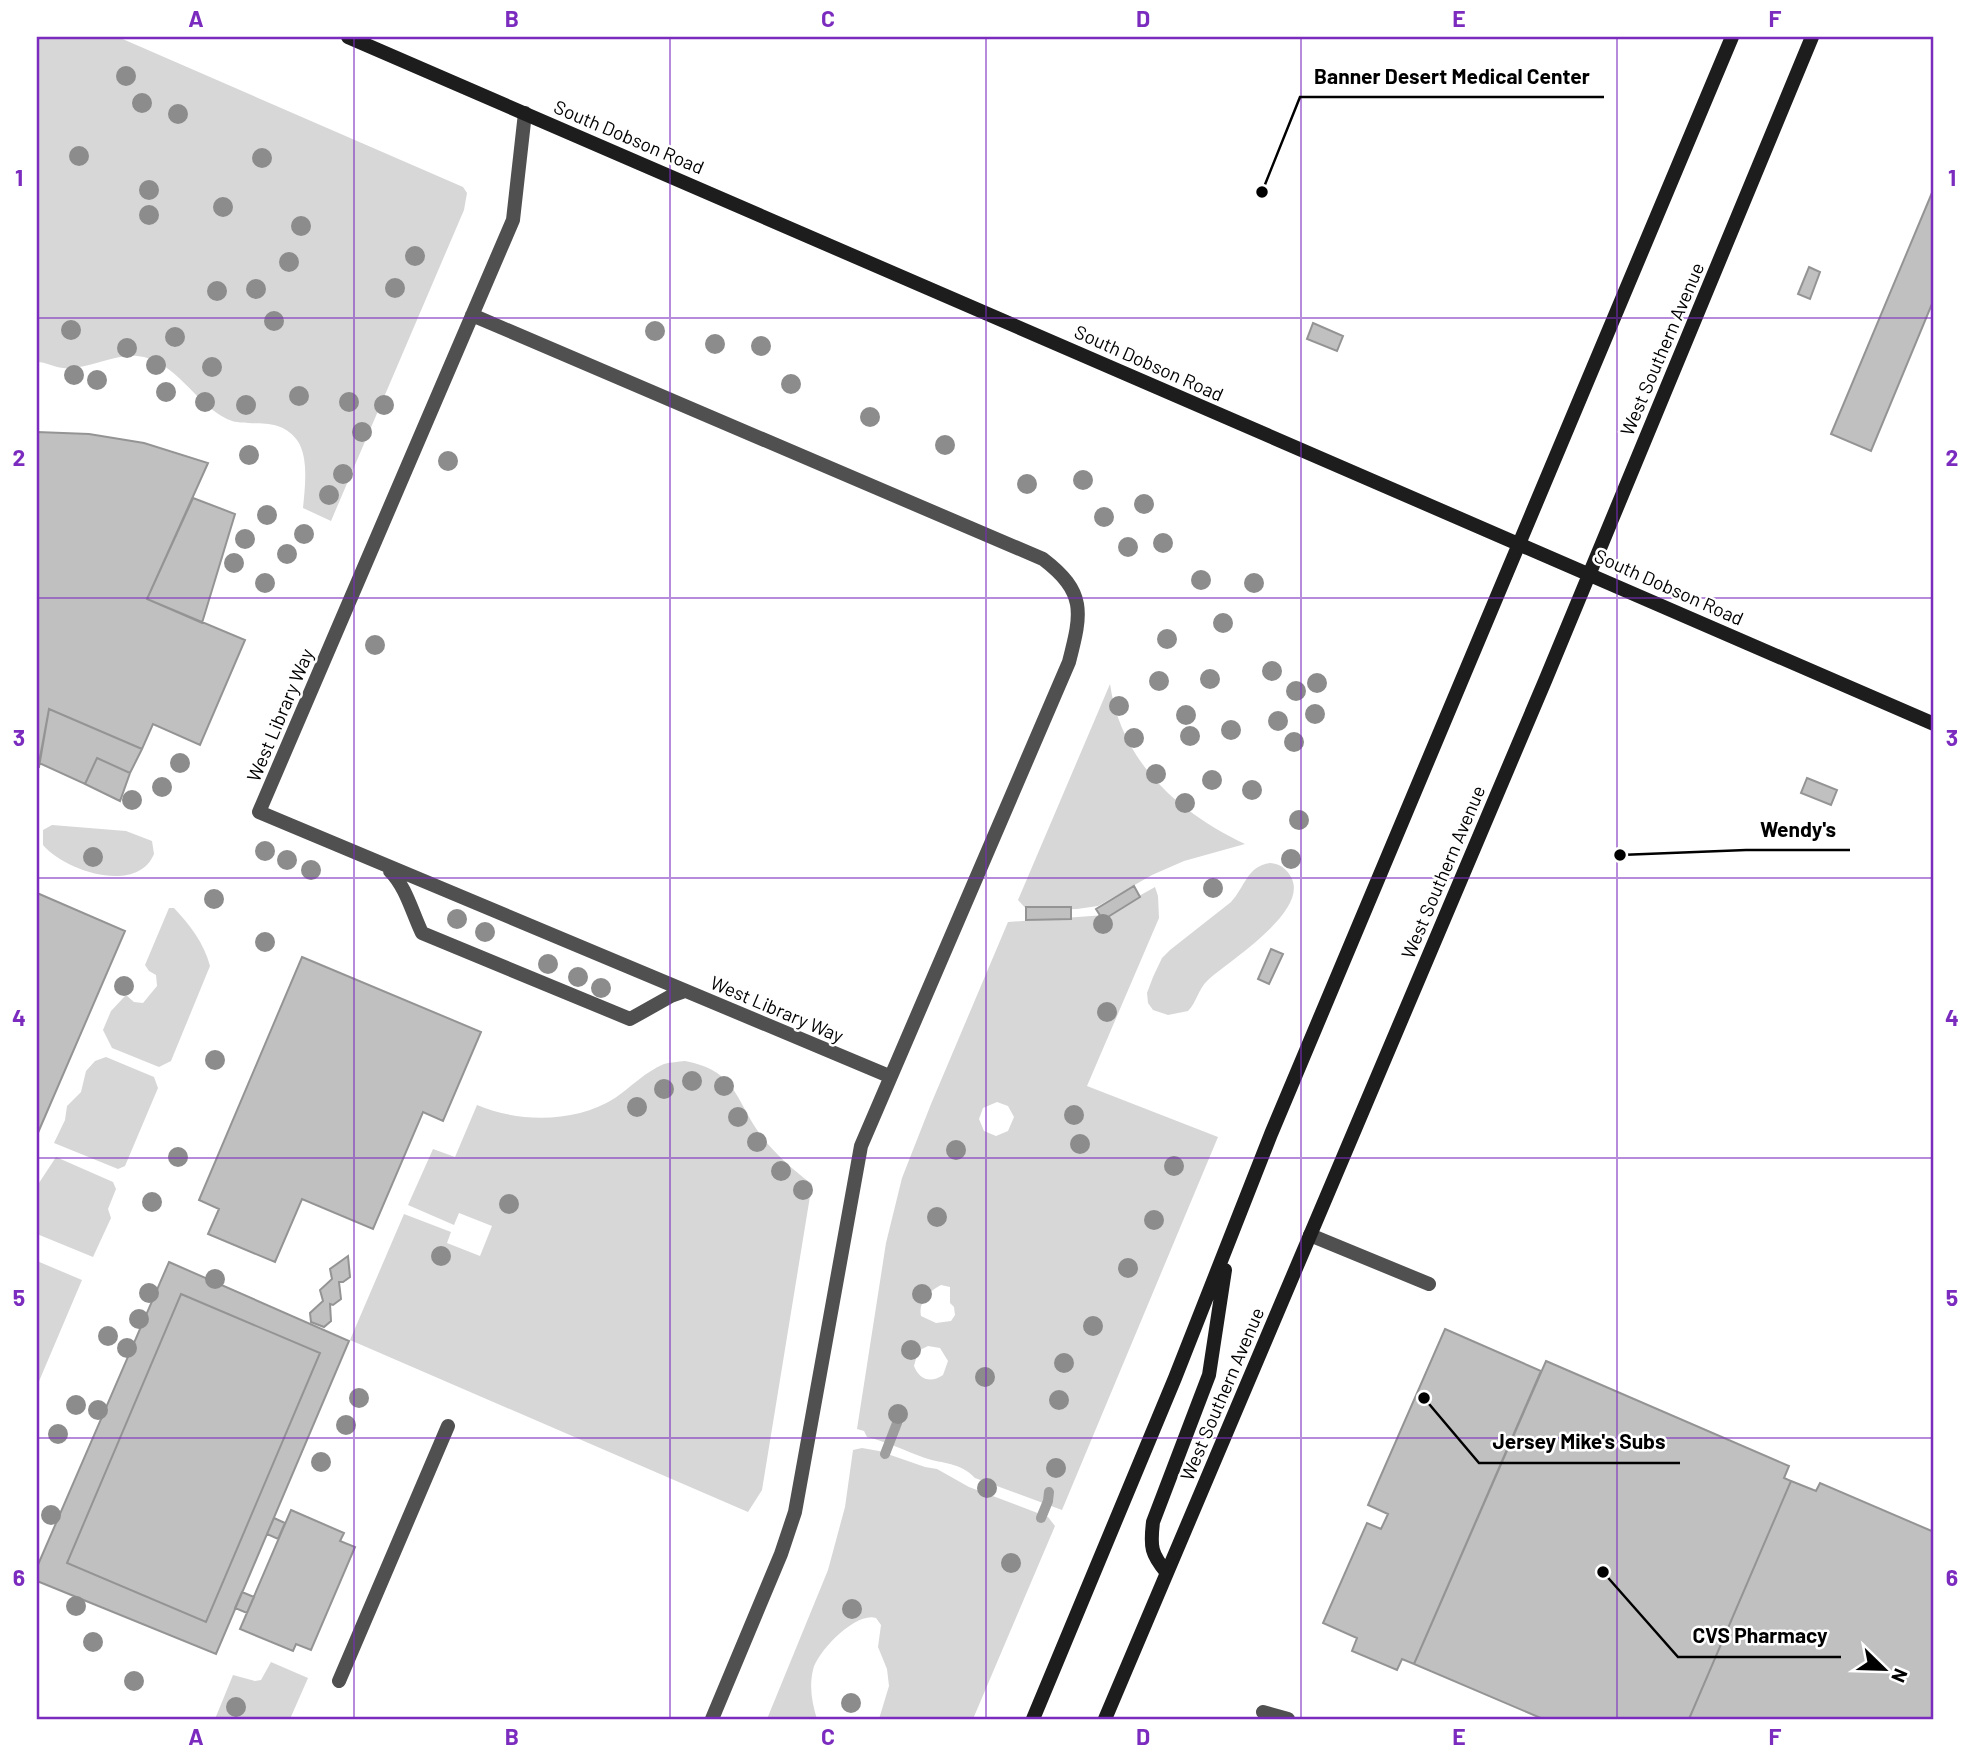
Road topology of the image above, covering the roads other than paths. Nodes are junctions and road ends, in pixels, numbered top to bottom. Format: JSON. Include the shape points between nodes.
{"nodes":[{"id":1,"x":348,"y":37,"type":"edge"},
{"id":2,"x":1732,"y":37,"type":"edge"},
{"id":3,"x":1812,"y":37,"type":"edge"},
{"id":4,"x":525,"y":113,"type":"junction"},
{"id":5,"x":472,"y":315,"type":"junction"},
{"id":6,"x":1519,"y":544,"type":"junction"},
{"id":7,"x":1589,"y":573,"type":"junction"},
{"id":8,"x":1934,"y":724,"type":"edge"},
{"id":9,"x":384,"y":865,"type":"junction"},
{"id":10,"x":685,"y":991,"type":"junction"},
{"id":11,"x":889,"y":1076,"type":"junction"},
{"id":12,"x":1310,"y":1235,"type":"junction"},
{"id":13,"x":1229,"y":1244,"type":"junction"},
{"id":14,"x":1429,"y":1284,"type":"dead end"},
{"id":15,"x":447,"y":1426,"type":"dead end"},
{"id":16,"x":1167,"y":1573,"type":"junction"},
{"id":17,"x":339,"y":1681,"type":"dead end"},
{"id":18,"x":1263,"y":1712,"type":"dead end"},
{"id":19,"x":712,"y":1719,"type":"edge"},
{"id":20,"x":1033,"y":1719,"type":"edge"},
{"id":21,"x":1105,"y":1719,"type":"edge"},
{"id":22,"x":1288,"y":1719,"type":"edge"}],
"edges":[{"from":1,"to":4,"type":"main road","name":"South Dobson Road"},
{"from":2,"to":6,"type":"main road"},
{"from":3,"to":7,"type":"main road","name":"West Southern Avenue"},
{"from":4,"to":5,"type":"lane","name":"West Library Way","via":[[513,220]]},
{"from":4,"to":6,"type":"main road","name":"South Dobson Road"},
{"from":5,"to":9,"type":"lane","name":"West Library Way","via":[[259,812]]},
{"from":5,"to":11,"type":"lane","via":[[1043,559],[1063,574],[1077,597],[1078,630],[1069,662]]},
{"from":6,"to":7,"type":"main road","name":"South Dobson Road"},
{"from":6,"to":13,"type":"main road"},
{"from":7,"to":8,"type":"main road","name":"South Dobson Road"},
{"from":7,"to":12,"type":"main road","name":"West Southern Avenue"},
{"from":9,"to":10,"type":"lane","name":"West Library Way"},
{"from":9,"to":10,"type":"lane","via":[[401,882],[422,933],[434,939],[630,1019]]},
{"from":10,"to":11,"type":"lane","name":"West Library Way"},
{"from":11,"to":19,"type":"lane","via":[[861,1146],[795,1512]]},
{"from":12,"to":14,"type":"lane"},
{"from":12,"to":16,"type":"main road","name":"West Southern Avenue"},
{"from":13,"to":16,"type":"main road","via":[[1209,1375],[1153,1522],[1153,1557]]},
{"from":13,"to":20,"type":"main road"},
{"from":15,"to":17,"type":"lane"},
{"from":16,"to":21,"type":"main road","name":"West Southern Avenue"},
{"from":18,"to":22,"type":"lane"}]}
